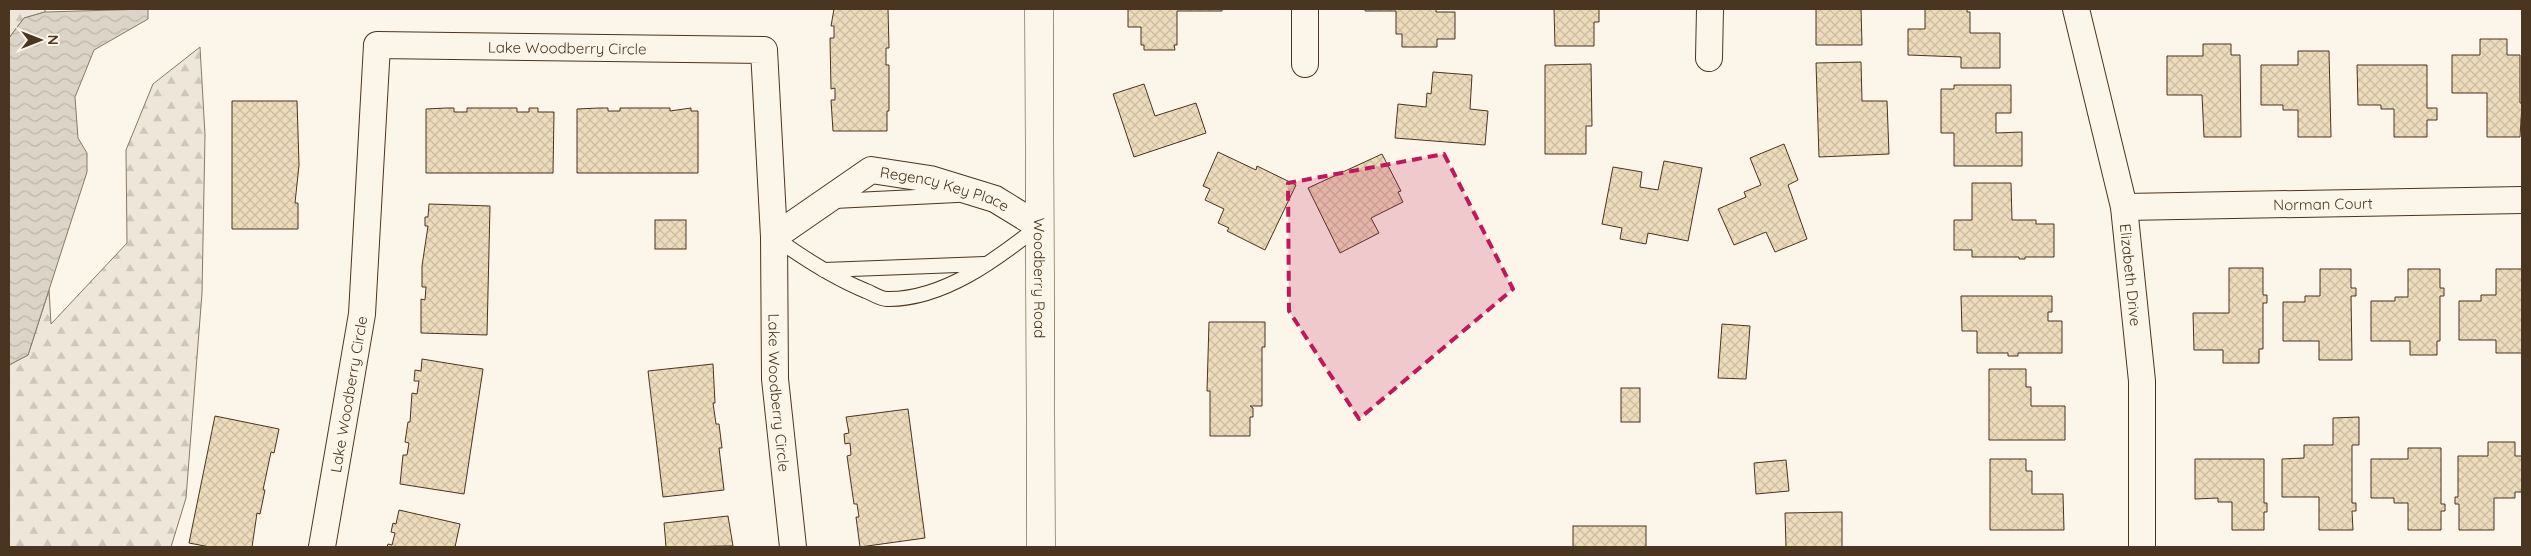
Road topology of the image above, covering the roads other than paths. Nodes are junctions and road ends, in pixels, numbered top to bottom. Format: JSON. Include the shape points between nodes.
{"nodes":[{"id":1,"x":1039,"y":9,"type":"edge"},
{"id":2,"x":1305,"y":9,"type":"edge"},
{"id":3,"x":1710,"y":9,"type":"edge"},
{"id":4,"x":2076,"y":9,"type":"edge"},
{"id":5,"x":1709,"y":58,"type":"dead end"},
{"id":6,"x":1305,"y":64,"type":"dead end"},
{"id":7,"x":2522,"y":200,"type":"edge"},
{"id":8,"x":2124,"y":208,"type":"junction"},
{"id":9,"x":1039,"y":226,"type":"junction"},
{"id":10,"x":774,"y":237,"type":"junction"},
{"id":11,"x":986,"y":264,"type":"junction"},
{"id":12,"x":823,"y":270,"type":"junction"},
{"id":13,"x":322,"y":547,"type":"edge"},
{"id":14,"x":793,"y":547,"type":"edge"},
{"id":15,"x":1041,"y":547,"type":"edge"},
{"id":16,"x":2142,"y":547,"type":"edge"}],
"edges":[{"from":1,"to":9,"type":"street","name":"Woodberry Road"},
{"from":2,"to":6,"type":"street"},
{"from":3,"to":5,"type":"street"},
{"from":4,"to":8,"type":"street","name":"Elizabeth Drive"},
{"from":7,"to":8,"type":"street","name":"Norman Court"},
{"from":8,"to":16,"type":"street","name":"Elizabeth Drive","via":[[2142,382]]},
{"from":9,"to":10,"type":"street","name":"Regency Key Place","via":[[995,199],[930,178],[871,170]]},
{"from":9,"to":11,"type":"lane"},
{"from":9,"to":15,"type":"street","name":"Woodberry Road"},
{"from":10,"to":12,"type":"lane"},
{"from":10,"to":13,"type":"street","name":"Lake Woodberry Circle","via":[[764,50],[377,45],[362,314]]},
{"from":10,"to":14,"type":"street","name":"Lake Woodberry Circle","via":[[775,379]]},
{"from":11,"to":12,"type":"lane"},
{"from":11,"to":12,"type":"lane","via":[[928,293],[885,299]]}]}
